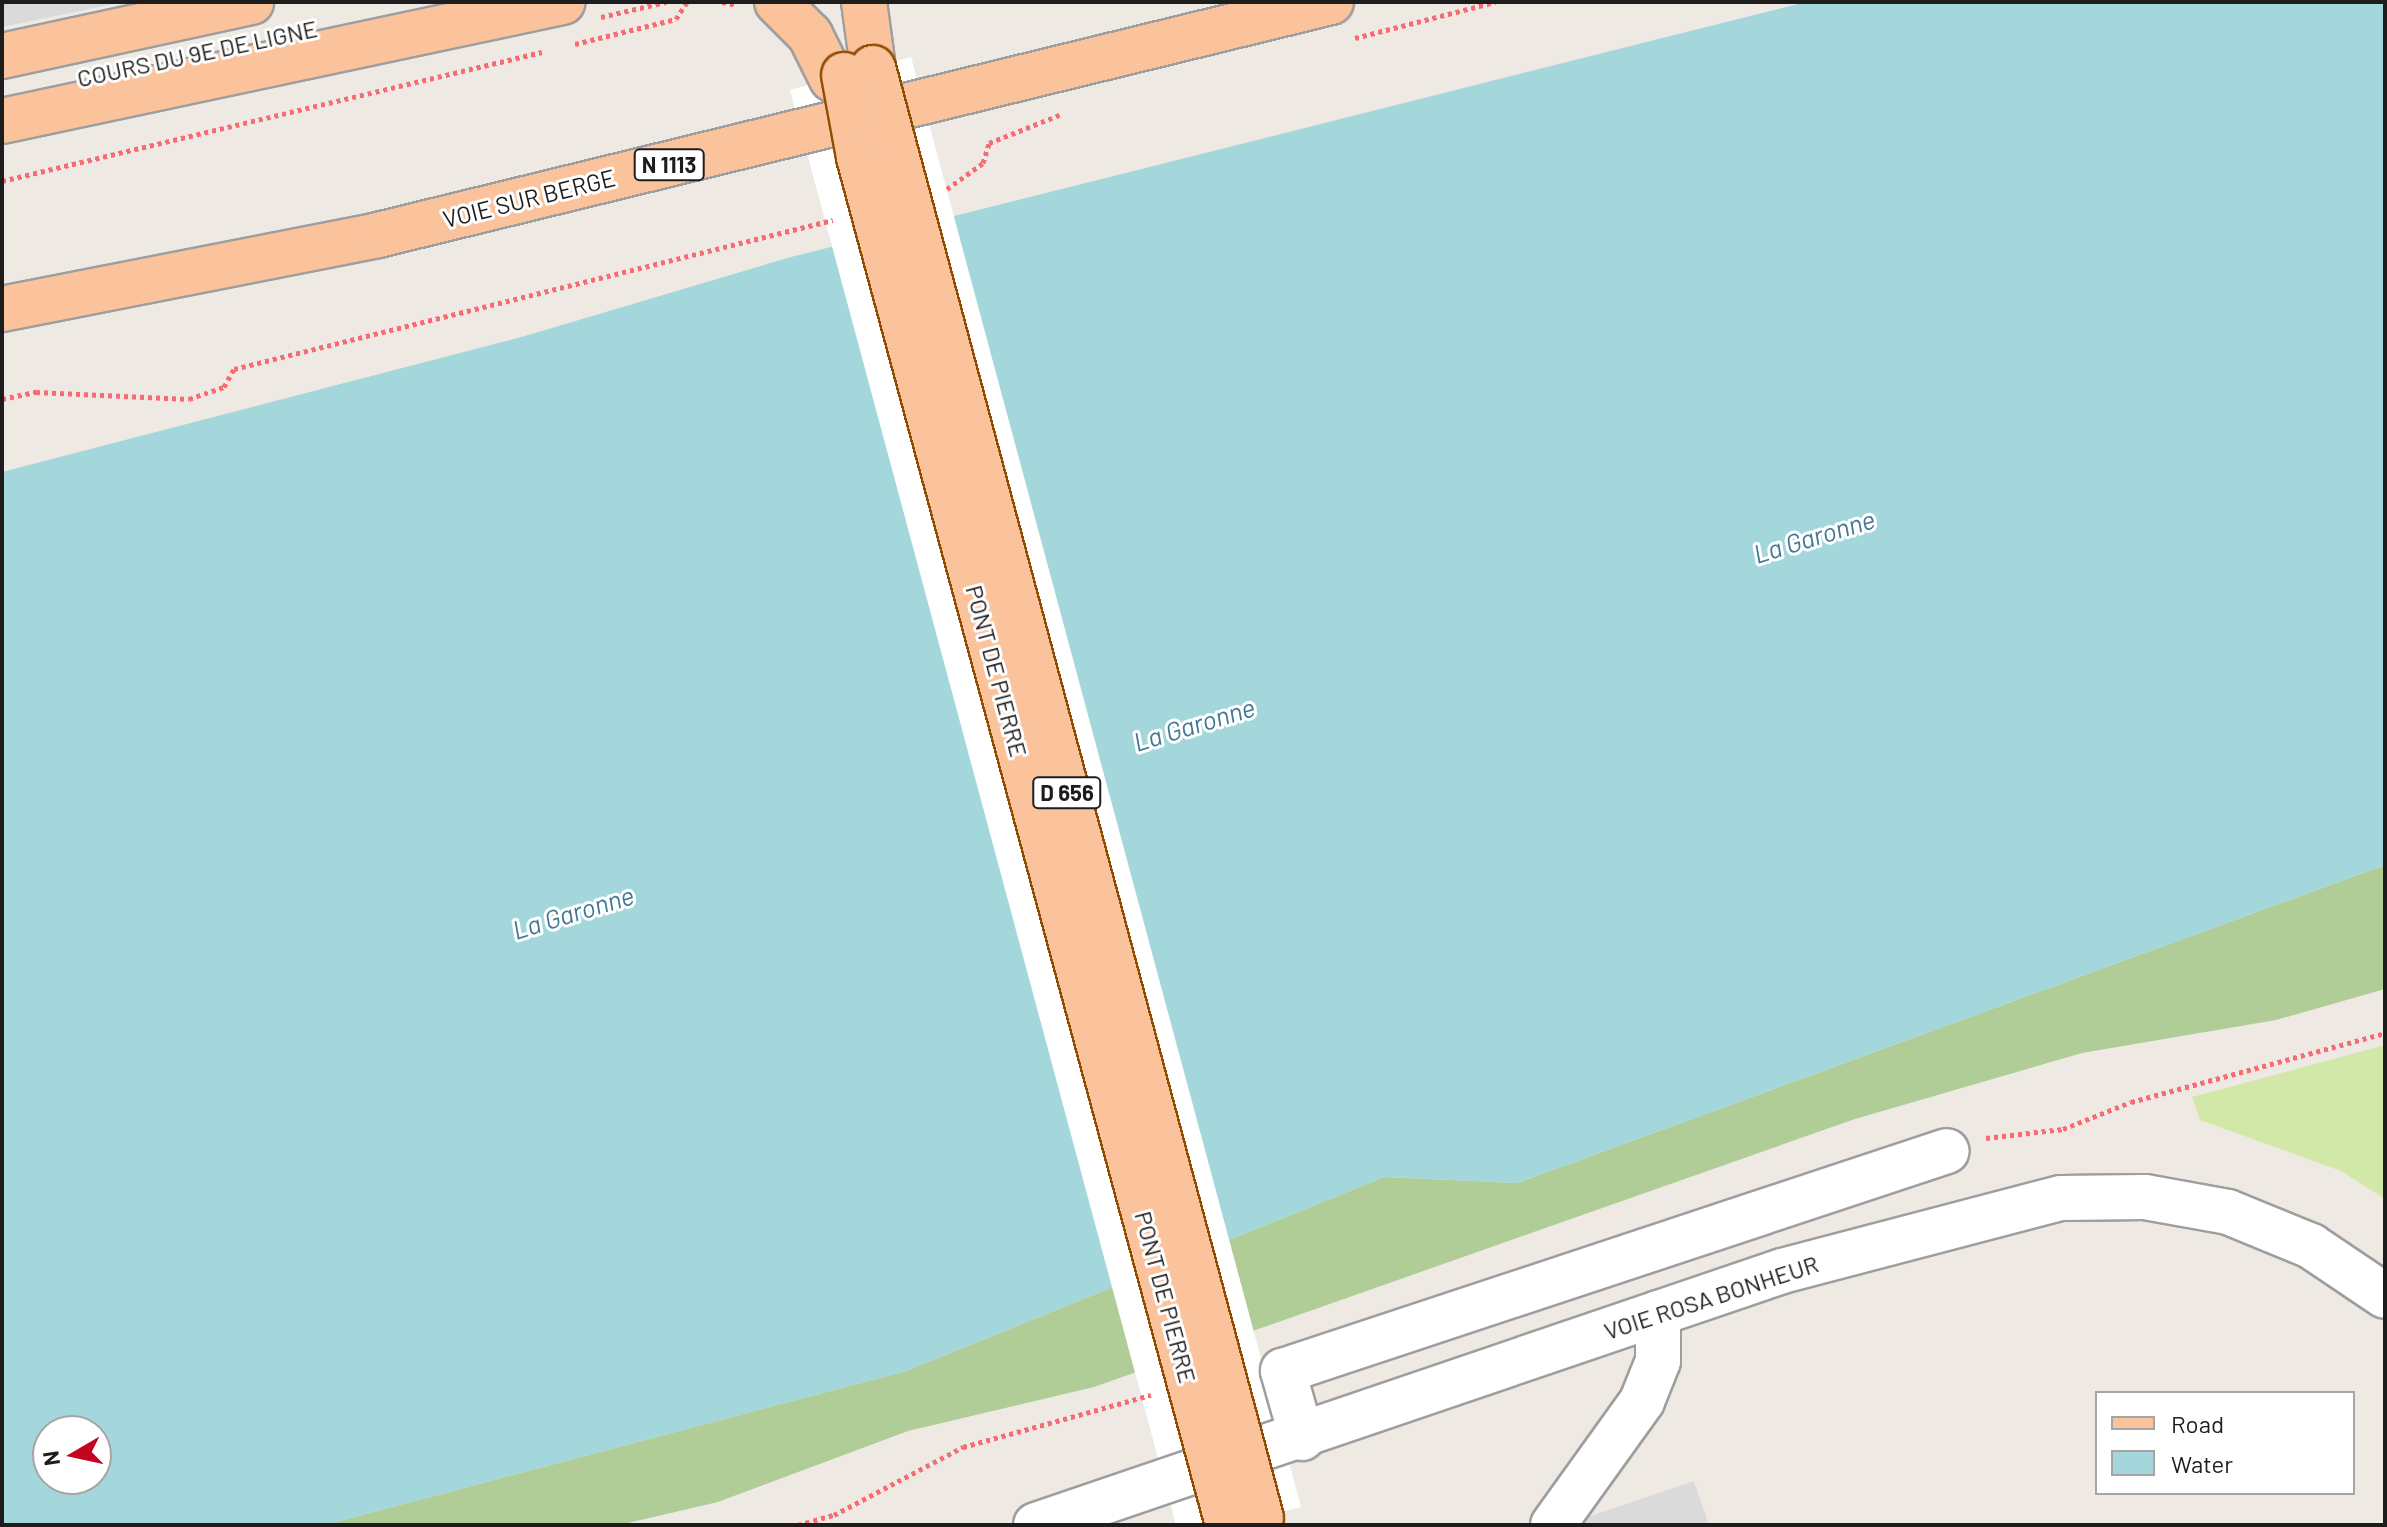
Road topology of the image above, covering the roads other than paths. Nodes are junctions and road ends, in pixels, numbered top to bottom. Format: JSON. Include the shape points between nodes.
{"nodes":[{"id":1,"x":251,"y":2,"type":"edge"},
{"id":2,"x":438,"y":2,"type":"edge"},
{"id":3,"x":563,"y":2,"type":"edge"},
{"id":4,"x":777,"y":2,"type":"edge"},
{"id":5,"x":820,"y":2,"type":"edge"},
{"id":6,"x":864,"y":2,"type":"edge"},
{"id":7,"x":1340,"y":21,"type":"edge"},
{"id":8,"x":2,"y":56,"type":"edge"},
{"id":9,"x":849,"y":74,"type":"junction"},
{"id":10,"x":2,"y":94,"type":"edge"},
{"id":11,"x":2,"y":121,"type":"edge"},
{"id":12,"x":2,"y":309,"type":"edge"},
{"id":13,"x":1947,"y":1151,"type":"road end"},
{"id":14,"x":1763,"y":1210,"type":"junction"},
{"id":15,"x":1782,"y":1271,"type":"junction"},
{"id":16,"x":2385,"y":1296,"type":"edge"},
{"id":17,"x":1658,"y":1313,"type":"junction"},
{"id":18,"x":1302,"y":1438,"type":"junction"},
{"id":19,"x":1251,"y":1523,"type":"edge"},
{"id":20,"x":1036,"y":1525,"type":"edge"},
{"id":21,"x":1553,"y":1525,"type":"edge"}],
"edges":[{"from":1,"to":8,"type":"main road","name":"COURS DU 9E DE LIGNE"},
{"from":2,"to":10,"type":"main road","name":"COURS DU 9E DE LIGNE"},
{"from":3,"to":11,"type":"main road"},
{"from":4,"to":9,"type":"main road"},
{"from":5,"to":9,"type":"main road","name":"PONT DE PIERRE","number":"D 656"},
{"from":6,"to":9,"type":"main road","name":"PONT DE PIERRE","number":"D 656"},
{"from":7,"to":12,"type":"main road","name":"VOIE SUR BERGE","number":"N 1113","via":[[378,235]]},
{"from":9,"to":19,"type":"main road","name":"PONT DE PIERRE","number":"D 656","bridge":true},
{"from":9,"to":19,"type":"main road","name":"PONT DE PIERRE","number":"D 656","bridge":true,"via":[[859,157]]},
{"from":13,"to":14,"type":"street"},
{"from":14,"to":15,"type":"street"},
{"from":14,"to":18,"type":"street","via":[[1283,1371]]},
{"from":15,"to":16,"type":"street","name":"VOIE ROSA BONHEUR","via":[[2061,1198],[2145,1197],[2228,1212],[2311,1246]]},
{"from":15,"to":17,"type":"street","name":"VOIE ROSA BONHEUR"},
{"from":17,"to":18,"type":"street","name":"VOIE ROSA BONHEUR"},
{"from":17,"to":21,"type":"street","via":[[1658,1361],[1642,1401]]},
{"from":18,"to":20,"type":"street","name":"VOIE ROSA BONHEUR"}]}
